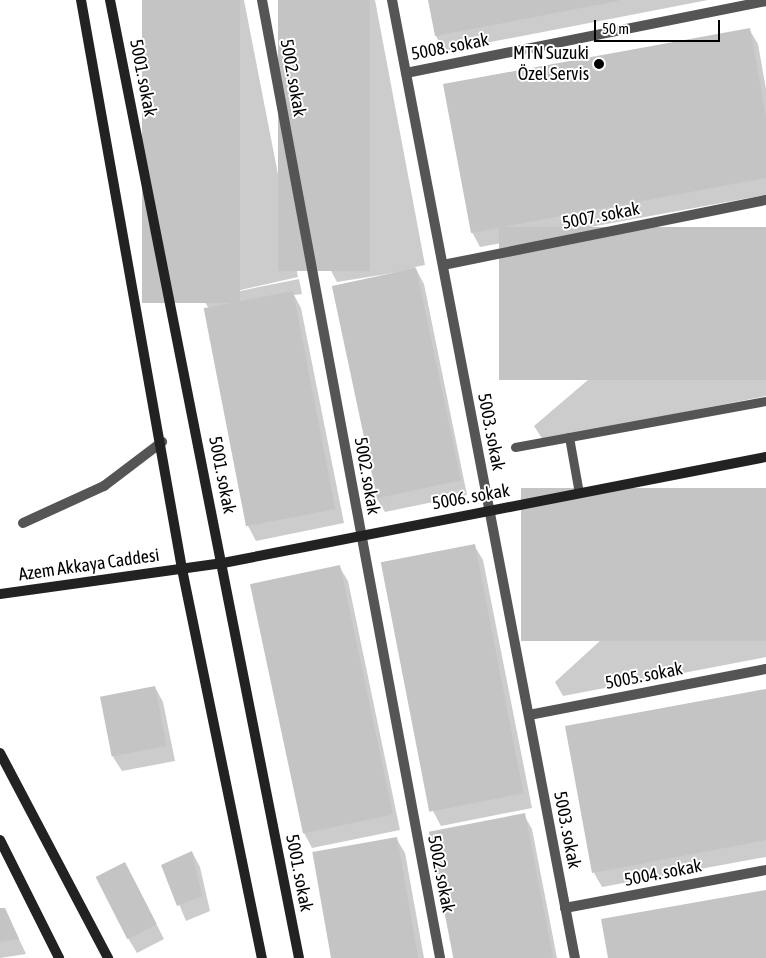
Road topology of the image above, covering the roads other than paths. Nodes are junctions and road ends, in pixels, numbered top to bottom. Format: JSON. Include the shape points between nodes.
{"nodes":[{"id":1,"x":80,"y":0,"type":"edge"},
{"id":2,"x":110,"y":0,"type":"edge"},
{"id":3,"x":262,"y":0,"type":"edge"},
{"id":4,"x":392,"y":0,"type":"edge"},
{"id":5,"x":766,"y":1,"type":"edge"},
{"id":6,"x":406,"y":73,"type":"junction"},
{"id":7,"x":766,"y":200,"type":"edge"},
{"id":8,"x":443,"y":265,"type":"junction"},
{"id":9,"x":766,"y":401,"type":"edge"},
{"id":10,"x":569,"y":437,"type":"junction"},
{"id":11,"x":162,"y":442,"type":"junction"},
{"id":12,"x":515,"y":447,"type":"dead end"},
{"id":13,"x":766,"y":458,"type":"edge"},
{"id":14,"x":579,"y":493,"type":"junction"},
{"id":15,"x":490,"y":510,"type":"junction"},
{"id":16,"x":23,"y":523,"type":"dead end"},
{"id":17,"x":361,"y":533,"type":"junction"},
{"id":18,"x":223,"y":563,"type":"junction"},
{"id":19,"x":182,"y":569,"type":"junction"},
{"id":20,"x":0,"y":594,"type":"edge"},
{"id":21,"x":766,"y":669,"type":"edge"},
{"id":22,"x":529,"y":715,"type":"junction"},
{"id":23,"x":0,"y":753,"type":"edge"},
{"id":24,"x":0,"y":841,"type":"edge"},
{"id":25,"x":766,"y":870,"type":"edge"},
{"id":26,"x":565,"y":908,"type":"junction"},
{"id":27,"x":59,"y":958,"type":"edge"},
{"id":28,"x":108,"y":958,"type":"edge"},
{"id":29,"x":262,"y":958,"type":"edge"},
{"id":30,"x":299,"y":958,"type":"edge"},
{"id":31,"x":440,"y":958,"type":"edge"},
{"id":32,"x":575,"y":958,"type":"edge"}],
"edges":[{"from":1,"to":11,"type":"street"},
{"from":2,"to":18,"type":"street","name":"5001. sokak"},
{"from":3,"to":17,"type":"street","name":"5002. sokak"},
{"from":4,"to":6,"type":"street","name":"5003. sokak"},
{"from":5,"to":6,"type":"street","name":"5008. sokak"},
{"from":6,"to":8,"type":"street","name":"5003. sokak"},
{"from":7,"to":8,"type":"street","name":"5007. sokak"},
{"from":8,"to":15,"type":"street","name":"5003. sokak"},
{"from":9,"to":10,"type":"lane"},
{"from":10,"to":12,"type":"lane"},
{"from":10,"to":14,"type":"lane"},
{"from":11,"to":16,"type":"street","via":[[104,486]]},
{"from":11,"to":19,"type":"street"},
{"from":13,"to":14,"type":"street","name":"5006. sokak"},
{"from":14,"to":15,"type":"street","name":"5006. sokak"},
{"from":15,"to":17,"type":"street","name":"5006. sokak"},
{"from":15,"to":22,"type":"street","name":"5003. sokak"},
{"from":17,"to":18,"type":"street","name":"5006. sokak"},
{"from":17,"to":31,"type":"street","name":"5002. sokak"},
{"from":18,"to":19,"type":"street","name":"5006. sokak"},
{"from":18,"to":30,"type":"street","name":"5001. sokak"},
{"from":19,"to":20,"type":"street","name":"Azem Akkaya Caddesi"},
{"from":19,"to":29,"type":"street"},
{"from":21,"to":22,"type":"street","name":"5005. sokak"},
{"from":22,"to":26,"type":"street","name":"5003. sokak"},
{"from":23,"to":28,"type":"street"},
{"from":24,"to":27,"type":"street"},
{"from":25,"to":26,"type":"street","name":"5004. sokak"},
{"from":26,"to":32,"type":"street","name":"5003. sokak"}]}
